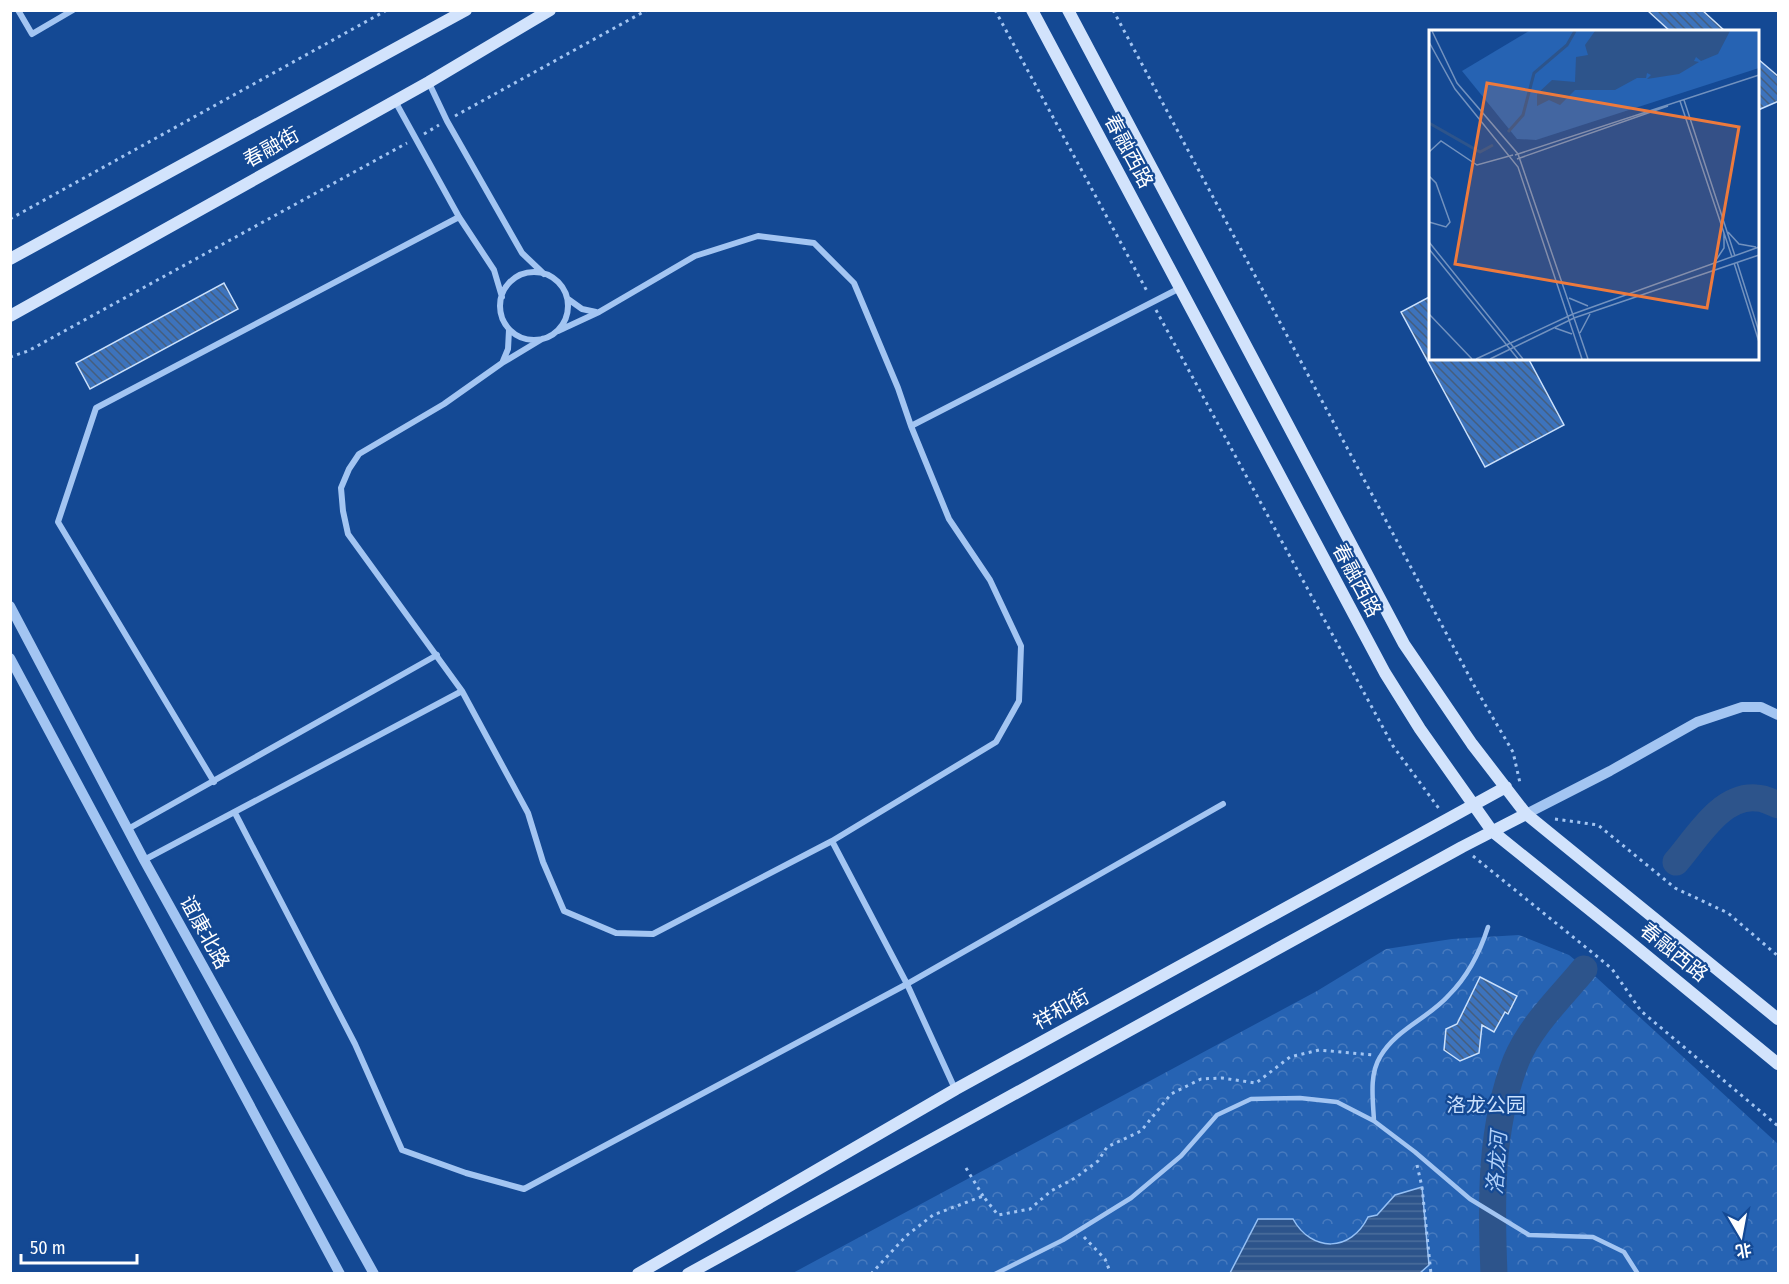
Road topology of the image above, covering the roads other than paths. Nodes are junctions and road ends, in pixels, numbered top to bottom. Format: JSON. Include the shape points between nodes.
{"nodes":[{"id":1,"x":18,"y":10,"type":"edge"},
{"id":2,"x":73,"y":10,"type":"edge"},
{"id":3,"x":466,"y":10,"type":"edge"},
{"id":4,"x":550,"y":10,"type":"edge"},
{"id":5,"x":1032,"y":10,"type":"edge"},
{"id":6,"x":1068,"y":10,"type":"edge"},
{"id":7,"x":429,"y":82,"type":"junction"},
{"id":8,"x":395,"y":101,"type":"junction"},
{"id":9,"x":459,"y":217,"type":"junction"},
{"id":10,"x":10,"y":260,"type":"edge"},
{"id":11,"x":544,"y":274,"type":"junction"},
{"id":12,"x":1180,"y":288,"type":"junction"},
{"id":13,"x":502,"y":297,"type":"junction"},
{"id":14,"x":567,"y":298,"type":"junction"},
{"id":15,"x":599,"y":312,"type":"junction"},
{"id":16,"x":10,"y":316,"type":"edge"},
{"id":17,"x":510,"y":330,"type":"junction"},
{"id":18,"x":558,"y":331,"type":"junction"},
{"id":19,"x":542,"y":339,"type":"junction"},
{"id":20,"x":502,"y":363,"type":"junction"},
{"id":21,"x":910,"y":426,"type":"junction"},
{"id":22,"x":10,"y":606,"type":"edge"},
{"id":23,"x":437,"y":655,"type":"junction"},
{"id":24,"x":10,"y":658,"type":"edge"},
{"id":25,"x":462,"y":691,"type":"junction"},
{"id":26,"x":1779,"y":715,"type":"edge"},
{"id":27,"x":214,"y":782,"type":"junction"},
{"id":28,"x":1506,"y":787,"type":"junction"},
{"id":29,"x":1223,"y":804,"type":"dead end"},
{"id":30,"x":1473,"y":804,"type":"junction"},
{"id":31,"x":235,"y":813,"type":"junction"},
{"id":32,"x":1526,"y":814,"type":"junction"},
{"id":33,"x":128,"y":829,"type":"junction"},
{"id":34,"x":1492,"y":831,"type":"junction"},
{"id":35,"x":832,"y":842,"type":"junction"},
{"id":36,"x":144,"y":860,"type":"junction"},
{"id":37,"x":1488,"y":927,"type":"dead end"},
{"id":38,"x":907,"y":984,"type":"junction"},
{"id":39,"x":1779,"y":1019,"type":"edge"},
{"id":40,"x":1779,"y":1064,"type":"edge"},
{"id":41,"x":956,"y":1089,"type":"junction"},
{"id":42,"x":1374,"y":1121,"type":"junction"},
{"id":43,"x":340,"y":1274,"type":"edge"},
{"id":44,"x":374,"y":1274,"type":"edge"},
{"id":45,"x":638,"y":1274,"type":"edge"},
{"id":46,"x":688,"y":1274,"type":"edge"},
{"id":47,"x":995,"y":1274,"type":"edge"},
{"id":48,"x":1638,"y":1274,"type":"edge"}],
"edges":[{"from":1,"to":2,"type":"street","via":[[32,34]]},
{"from":3,"to":10,"type":"main road","name":"春融街"},
{"from":4,"to":7,"type":"main road","name":"春融街"},
{"from":5,"to":12,"type":"main road","name":"春融西路"},
{"from":6,"to":28,"type":"main road","name":"春融西路","via":[[1404,644]]},
{"from":7,"to":8,"type":"main road","name":"春融街"},
{"from":7,"to":11,"type":"street","via":[[522,253]]},
{"from":8,"to":9,"type":"street"},
{"from":8,"to":16,"type":"main road","name":"春融街"},
{"from":9,"to":13,"type":"street","via":[[494,270]]},
{"from":9,"to":27,"type":"street","via":[[96,408],[58,522]]},
{"from":11,"to":13,"type":"street","via":[[535,272],[518,277]]},
{"from":11,"to":14,"type":"street","via":[[559,283]]},
{"from":12,"to":21,"type":"street"},
{"from":12,"to":30,"type":"main road","name":"春融西路","via":[[1385,673]]},
{"from":13,"to":17,"type":"street","via":[[501,314]]},
{"from":14,"to":15,"type":"street","via":[[582,309]]},
{"from":14,"to":18,"type":"street","via":[[567,316]]},
{"from":15,"to":18,"type":"street"},
{"from":15,"to":21,"type":"street","via":[[695,256],[758,237],[814,243],[854,283]]},
{"from":17,"to":19,"type":"street","via":[[525,339]]},
{"from":17,"to":20,"type":"street"},
{"from":18,"to":19,"type":"street"},
{"from":19,"to":20,"type":"street"},
{"from":20,"to":23,"type":"street","via":[[444,404],[359,453],[341,488],[348,534]]},
{"from":21,"to":35,"type":"street","via":[[949,519],[990,580],[1021,646],[1019,701],[996,742]]},
{"from":22,"to":33,"type":"street","name":"谊康北路"},
{"from":23,"to":25,"type":"street"},
{"from":23,"to":27,"type":"street"},
{"from":24,"to":43,"type":"street"},
{"from":25,"to":31,"type":"street"},
{"from":25,"to":35,"type":"street","via":[[528,813],[564,911],[616,933],[653,934]]},
{"from":26,"to":32,"type":"street","via":[[1761,707],[1742,707],[1697,722]]},
{"from":27,"to":33,"type":"street"},
{"from":28,"to":30,"type":"main road","name":"祥和街"},
{"from":28,"to":32,"type":"main road","name":"春融西路"},
{"from":29,"to":38,"type":"street"},
{"from":30,"to":34,"type":"main road","name":"春融西路"},
{"from":30,"to":41,"type":"main road","name":"祥和街"},
{"from":31,"to":36,"type":"street"},
{"from":31,"to":38,"type":"street","via":[[355,1044],[402,1150],[524,1189]]},
{"from":32,"to":34,"type":"main road"},
{"from":32,"to":39,"type":"main road","name":"春融西路"},
{"from":33,"to":36,"type":"street","name":"谊康北路"},
{"from":34,"to":40,"type":"main road","name":"春融西路"},
{"from":34,"to":46,"type":"main road"},
{"from":35,"to":38,"type":"street"},
{"from":36,"to":44,"type":"street","name":"谊康北路"},
{"from":37,"to":42,"type":"lane","via":[[1469,970],[1449,996],[1400,1033],[1380,1056],[1374,1073]]},
{"from":38,"to":41,"type":"street"},
{"from":41,"to":45,"type":"main road","name":"祥和街"},
{"from":42,"to":47,"type":"lane","via":[[1337,1102],[1251,1099],[1217,1115],[1181,1156],[1131,1198]]},
{"from":42,"to":48,"type":"lane","via":[[1470,1199],[1529,1235],[1593,1237],[1624,1252]]}]}
